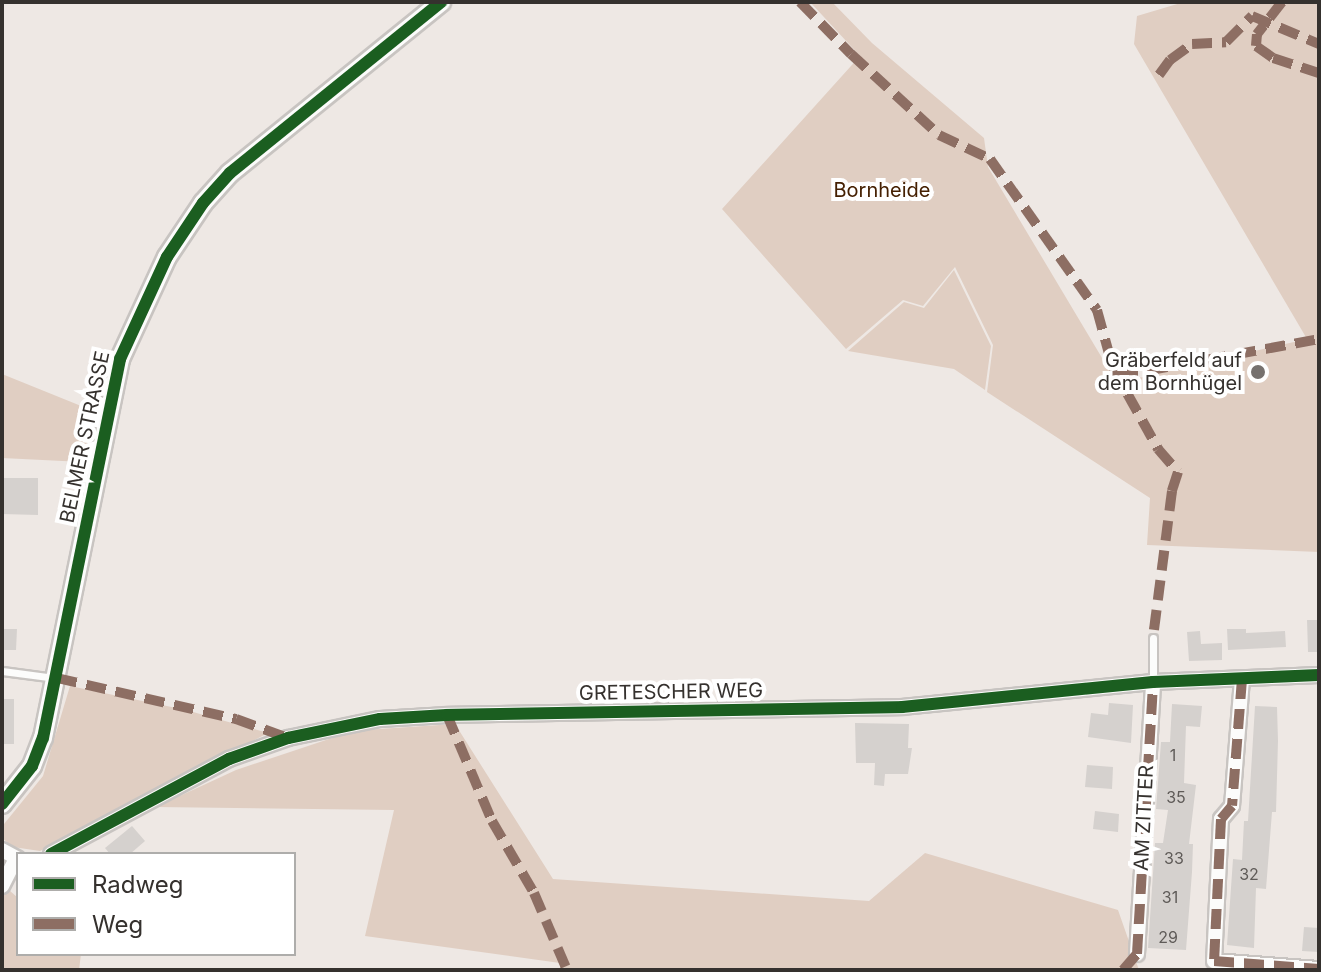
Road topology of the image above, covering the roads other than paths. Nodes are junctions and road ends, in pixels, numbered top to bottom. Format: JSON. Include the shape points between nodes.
{"nodes":[{"id":1,"x":441,"y":2,"type":"edge"},
{"id":2,"x":1153,"y":638,"type":"dead end"},
{"id":3,"x":2,"y":671,"type":"edge"},
{"id":4,"x":1319,"y":675,"type":"edge"},
{"id":5,"x":57,"y":678,"type":"junction"},
{"id":6,"x":1242,"y":679,"type":"junction"},
{"id":7,"x":1153,"y":682,"type":"junction"},
{"id":8,"x":2,"y":804,"type":"edge"},
{"id":9,"x":55,"y":852,"type":"edge"},
{"id":10,"x":16,"y":861,"type":"edge"},
{"id":11,"x":2,"y":886,"type":"edge"},
{"id":12,"x":1137,"y":954,"type":"dead end"},
{"id":13,"x":1319,"y":969,"type":"edge"}],
"edges":[{"from":1,"to":5,"type":"street","name":"BELMER STRASSE","via":[[230,173],[167,257],[120,359]]},
{"from":2,"to":7,"type":"lane"},
{"from":3,"to":5,"type":"lane"},
{"from":4,"to":6,"type":"street","name":"GRETESCHER WEG"},
{"from":5,"to":8,"type":"street","name":"BELMER STRASSE","via":[[32,766]]},
{"from":6,"to":7,"type":"street","name":"GRETESCHER WEG"},
{"from":6,"to":13,"type":"street","via":[[1232,806],[1221,819],[1214,961]]},
{"from":7,"to":9,"type":"street","name":"GRETESCHER WEG","via":[[902,707],[420,716],[343,725],[229,759]]},
{"from":7,"to":12,"type":"street","name":"AM ZITTER"},
{"from":10,"to":11,"type":"street"}]}
